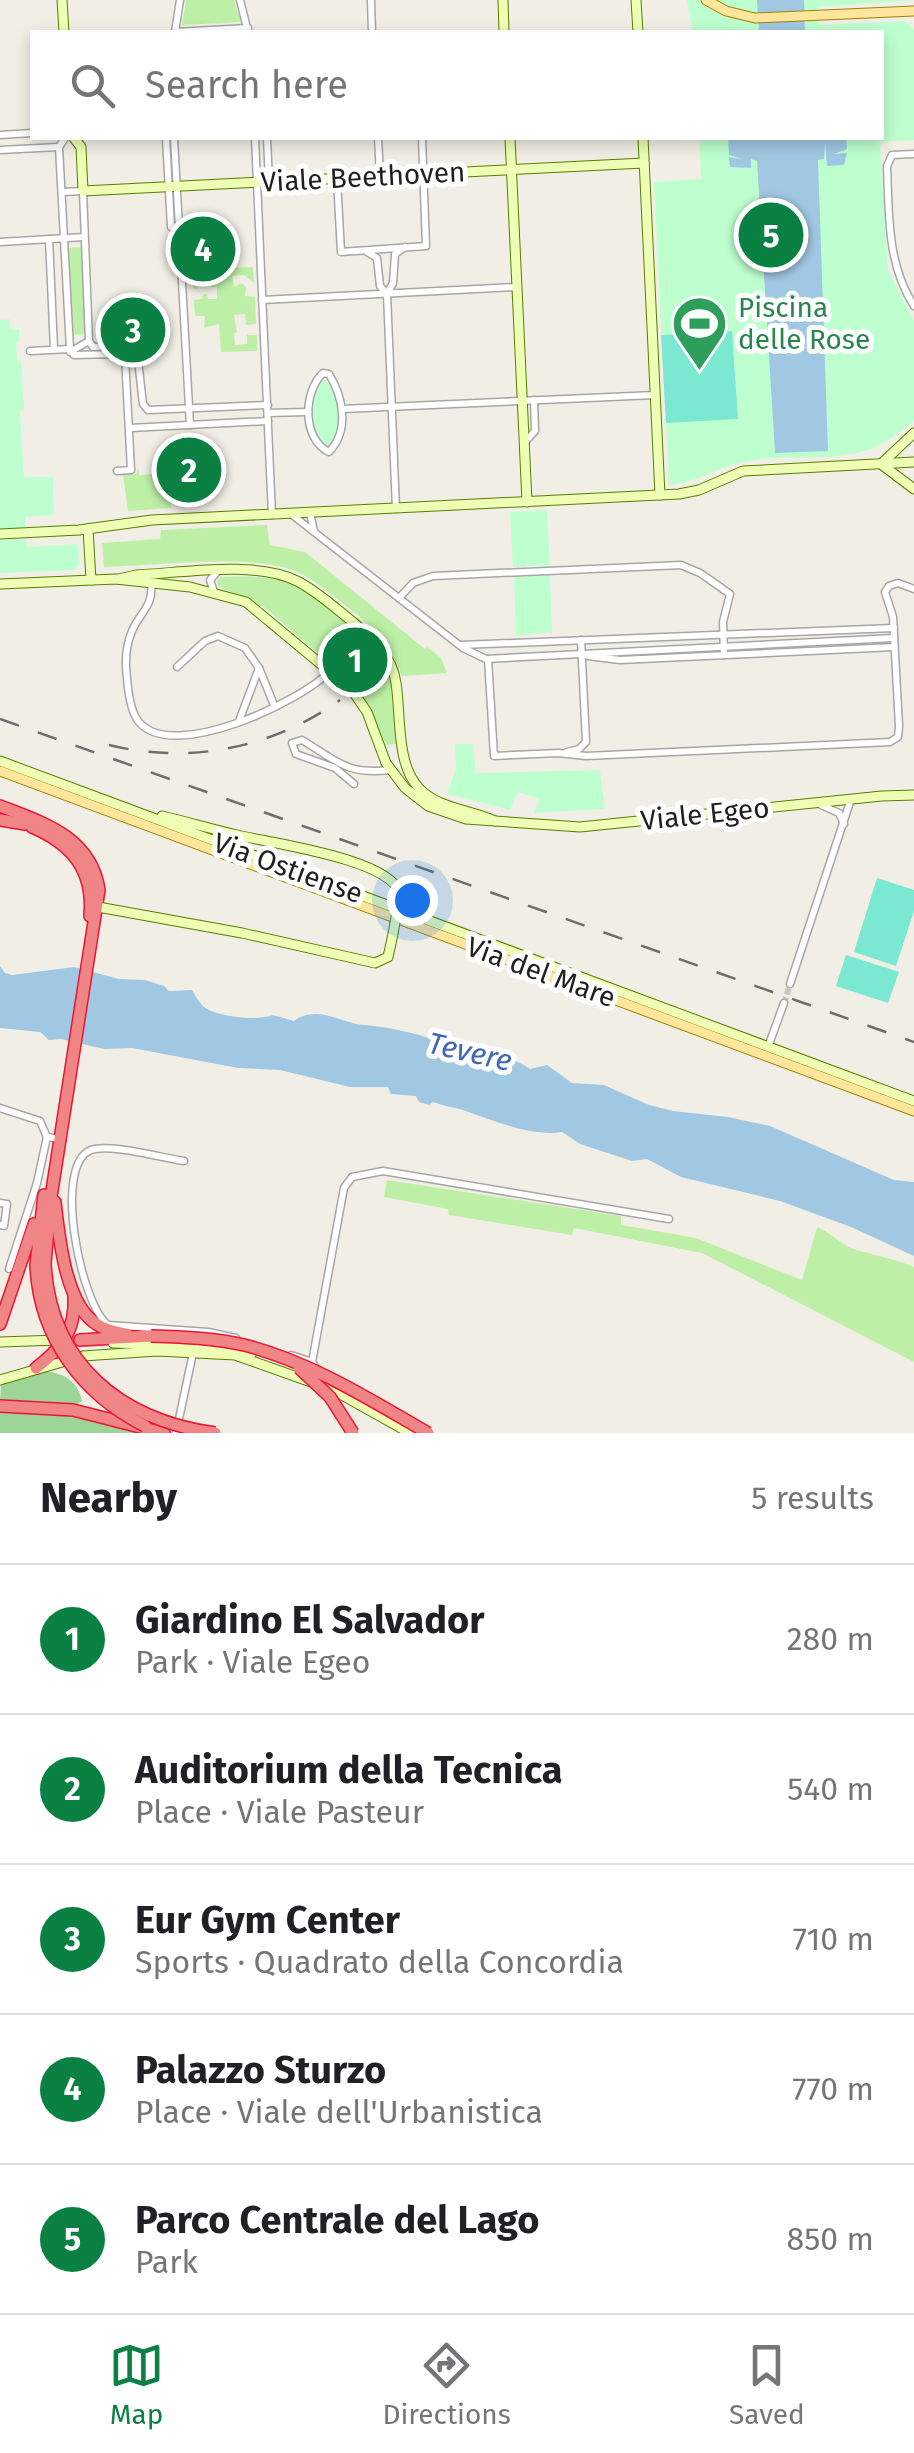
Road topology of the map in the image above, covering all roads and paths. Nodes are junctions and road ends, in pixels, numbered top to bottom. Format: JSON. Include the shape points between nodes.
{"nodes":[{"id":1,"x":62,"y":0,"type":"edge"},
{"id":2,"x":180,"y":0,"type":"edge"},
{"id":3,"x":240,"y":0,"type":"edge"},
{"id":4,"x":371,"y":0,"type":"edge"},
{"id":5,"x":503,"y":0,"type":"edge"},
{"id":6,"x":636,"y":0,"type":"edge"},
{"id":7,"x":706,"y":0,"type":"edge"},
{"id":8,"x":914,"y":11,"type":"edge"},
{"id":9,"x":64,"y":30,"type":"edge"},
{"id":10,"x":175,"y":30,"type":"edge"},
{"id":11,"x":248,"y":30,"type":"edge"},
{"id":12,"x":372,"y":30,"type":"edge"},
{"id":13,"x":504,"y":30,"type":"edge"},
{"id":14,"x":638,"y":30,"type":"edge"},
{"id":15,"x":30,"y":133,"type":"edge"},
{"id":16,"x":0,"y":135,"type":"edge"},
{"id":17,"x":64,"y":140,"type":"edge"},
{"id":18,"x":76,"y":140,"type":"edge"},
{"id":19,"x":166,"y":140,"type":"edge"},
{"id":20,"x":174,"y":140,"type":"edge"},
{"id":21,"x":255,"y":140,"type":"edge"},
{"id":22,"x":267,"y":140,"type":"edge"},
{"id":23,"x":378,"y":140,"type":"edge"},
{"id":24,"x":422,"y":140,"type":"edge"},
{"id":25,"x":510,"y":140,"type":"edge"},
{"id":26,"x":643,"y":140,"type":"edge"},
{"id":27,"x":59,"y":147,"type":"junction"},
{"id":28,"x":0,"y":150,"type":"edge"},
{"id":29,"x":914,"y":154,"type":"edge"},
{"id":30,"x":644,"y":164,"type":"junction"},
{"id":31,"x":512,"y":170,"type":"junction"},
{"id":32,"x":424,"y":174,"type":"junction"},
{"id":33,"x":380,"y":176,"type":"junction"},
{"id":34,"x":337,"y":178,"type":"junction"},
{"id":35,"x":257,"y":182,"type":"junction"},
{"id":36,"x":269,"y":182,"type":"junction"},
{"id":37,"x":172,"y":186,"type":"junction"},
{"id":38,"x":82,"y":191,"type":"junction"},
{"id":39,"x":62,"y":192,"type":"junction"},
{"id":40,"x":84,"y":237,"type":"junction"},
{"id":41,"x":64,"y":238,"type":"junction"},
{"id":42,"x":49,"y":239,"type":"junction"},
{"id":43,"x":0,"y":242,"type":"edge"},
{"id":44,"x":404,"y":248,"type":"junction"},
{"id":45,"x":361,"y":251,"type":"junction"},
{"id":46,"x":517,"y":288,"type":"junction"},
{"id":47,"x":387,"y":294,"type":"junction"},
{"id":48,"x":262,"y":300,"type":"junction"},
{"id":49,"x":914,"y":306,"type":"edge"},
{"id":50,"x":89,"y":340,"type":"junction"},
{"id":51,"x":70,"y":347,"type":"junction"},
{"id":52,"x":54,"y":350,"type":"junction"},
{"id":53,"x":30,"y":351,"type":"dead end"},
{"id":54,"x":656,"y":395,"type":"junction"},
{"id":55,"x":528,"y":400,"type":"junction"},
{"id":56,"x":393,"y":406,"type":"junction"},
{"id":57,"x":189,"y":409,"type":"junction"},
{"id":58,"x":342,"y":409,"type":"junction"},
{"id":59,"x":307,"y":412,"type":"junction"},
{"id":60,"x":268,"y":413,"type":"junction"},
{"id":61,"x":190,"y":425,"type":"junction"},
{"id":62,"x":130,"y":428,"type":"junction"},
{"id":63,"x":914,"y":432,"type":"edge"},
{"id":64,"x":914,"y":462,"type":"edge"},
{"id":65,"x":881,"y":464,"type":"junction"},
{"id":66,"x":117,"y":471,"type":"dead end"},
{"id":67,"x":911,"y":487,"type":"edge"},
{"id":68,"x":660,"y":495,"type":"junction"},
{"id":69,"x":527,"y":502,"type":"junction"},
{"id":70,"x":396,"y":508,"type":"junction"},
{"id":71,"x":310,"y":513,"type":"junction"},
{"id":72,"x":290,"y":514,"type":"junction"},
{"id":73,"x":269,"y":515,"type":"junction"},
{"id":74,"x":88,"y":529,"type":"junction"},
{"id":75,"x":314,"y":531,"type":"junction"},
{"id":76,"x":0,"y":534,"type":"edge"},
{"id":77,"x":217,"y":572,"type":"junction"},
{"id":78,"x":91,"y":580,"type":"junction"},
{"id":79,"x":116,"y":580,"type":"junction"},
{"id":80,"x":151,"y":583,"type":"junction"},
{"id":81,"x":0,"y":584,"type":"edge"},
{"id":82,"x":914,"y":590,"type":"edge"},
{"id":83,"x":214,"y":592,"type":"junction"},
{"id":84,"x":399,"y":598,"type":"junction"},
{"id":85,"x":856,"y":630,"type":"junction"},
{"id":86,"x":809,"y":631,"type":"junction"},
{"id":87,"x":762,"y":634,"type":"junction"},
{"id":88,"x":723,"y":635,"type":"junction"},
{"id":89,"x":678,"y":638,"type":"junction"},
{"id":90,"x":894,"y":638,"type":"junction"},
{"id":91,"x":582,"y":640,"type":"junction"},
{"id":92,"x":642,"y":640,"type":"junction"},
{"id":93,"x":810,"y":641,"type":"junction"},
{"id":94,"x":856,"y":644,"type":"junction"},
{"id":95,"x":459,"y":645,"type":"junction"},
{"id":96,"x":763,"y":648,"type":"junction"},
{"id":97,"x":642,"y":649,"type":"junction"},
{"id":98,"x":723,"y":650,"type":"junction"},
{"id":99,"x":810,"y":651,"type":"junction"},
{"id":100,"x":678,"y":652,"type":"junction"},
{"id":101,"x":582,"y":655,"type":"junction"},
{"id":102,"x":488,"y":659,"type":"junction"},
{"id":103,"x":643,"y":659,"type":"junction"},
{"id":104,"x":177,"y":667,"type":"dead end"},
{"id":105,"x":259,"y":668,"type":"junction"},
{"id":106,"x":330,"y":670,"type":"junction"},
{"id":107,"x":274,"y":705,"type":"junction"},
{"id":108,"x":239,"y":720,"type":"junction"},
{"id":109,"x":404,"y":744,"type":"junction"},
{"id":110,"x":381,"y":750,"type":"junction"},
{"id":111,"x":558,"y":753,"type":"junction"},
{"id":112,"x":0,"y":761,"type":"edge"},
{"id":113,"x":390,"y":770,"type":"junction"},
{"id":114,"x":0,"y":771,"type":"edge"},
{"id":115,"x":354,"y":784,"type":"dead end"},
{"id":116,"x":914,"y":795,"type":"edge"},
{"id":117,"x":851,"y":799,"type":"junction"},
{"id":118,"x":815,"y":803,"type":"junction"},
{"id":119,"x":0,"y":806,"type":"edge"},
{"id":120,"x":139,"y":813,"type":"junction"},
{"id":121,"x":0,"y":817,"type":"edge"},
{"id":122,"x":497,"y":821,"type":"junction"},
{"id":123,"x":844,"y":826,"type":"junction"},
{"id":124,"x":95,"y":907,"type":"junction"},
{"id":125,"x":790,"y":984,"type":"tunnel mouth"},
{"id":126,"x":784,"y":1003,"type":"tunnel mouth"},
{"id":127,"x":768,"y":1047,"type":"junction"},
{"id":128,"x":914,"y":1101,"type":"edge"},
{"id":129,"x":0,"y":1108,"type":"edge"},
{"id":130,"x":914,"y":1111,"type":"edge"},
{"id":131,"x":62,"y":1113,"type":"junction"},
{"id":132,"x":51,"y":1137,"type":"junction"},
{"id":133,"x":184,"y":1161,"type":"dead end"},
{"id":134,"x":48,"y":1190,"type":"junction"},
{"id":135,"x":0,"y":1203,"type":"edge"},
{"id":136,"x":669,"y":1219,"type":"dead end"},
{"id":137,"x":0,"y":1225,"type":"edge"},
{"id":138,"x":41,"y":1257,"type":"junction"},
{"id":139,"x":9,"y":1269,"type":"dead end"},
{"id":140,"x":72,"y":1286,"type":"junction"},
{"id":141,"x":4,"y":1305,"type":"edge"},
{"id":142,"x":0,"y":1324,"type":"edge"},
{"id":143,"x":217,"y":1333,"type":"junction"},
{"id":144,"x":128,"y":1335,"type":"junction"},
{"id":145,"x":66,"y":1340,"type":"junction"},
{"id":146,"x":80,"y":1340,"type":"junction"},
{"id":147,"x":0,"y":1342,"type":"edge"},
{"id":148,"x":216,"y":1347,"type":"junction"},
{"id":149,"x":193,"y":1352,"type":"junction"},
{"id":150,"x":288,"y":1361,"type":"junction"},
{"id":151,"x":312,"y":1362,"type":"junction"},
{"id":152,"x":36,"y":1368,"type":"junction"},
{"id":153,"x":0,"y":1380,"type":"edge"},
{"id":154,"x":328,"y":1387,"type":"junction"},
{"id":155,"x":4,"y":1406,"type":"edge"},
{"id":156,"x":145,"y":1426,"type":"junction"},
{"id":157,"x":164,"y":1433,"type":"edge"},
{"id":158,"x":176,"y":1433,"type":"edge"},
{"id":159,"x":214,"y":1433,"type":"edge"},
{"id":160,"x":353,"y":1433,"type":"edge"},
{"id":161,"x":410,"y":1433,"type":"edge"},
{"id":162,"x":428,"y":1433,"type":"edge"}],
"edges":[{"from":1,"to":9,"type":"main road"},
{"from":2,"to":10,"type":"street"},
{"from":3,"to":11,"type":"street"},
{"from":4,"to":12,"type":"street"},
{"from":5,"to":13,"type":"main road"},
{"from":6,"to":14,"type":"main road"},
{"from":7,"to":8,"type":"main road","via":[[741,16]]},
{"from":15,"to":16,"type":"street"},
{"from":17,"to":27,"type":"street"},
{"from":18,"to":38,"type":"main road"},
{"from":19,"to":37,"type":"street"},
{"from":20,"to":37,"type":"street"},
{"from":21,"to":35,"type":"street"},
{"from":22,"to":36,"type":"street"},
{"from":23,"to":33,"type":"street"},
{"from":24,"to":32,"type":"street"},
{"from":25,"to":31,"type":"main road"},
{"from":26,"to":30,"type":"main road"},
{"from":27,"to":28,"type":"street"},
{"from":27,"to":39,"type":"street"},
{"from":29,"to":49,"type":"street","via":[[892,156],[887,166],[893,259]]},
{"from":30,"to":31,"type":"main road","name":"Viale Beethoven"},
{"from":30,"to":54,"type":"main road"},
{"from":31,"to":32,"type":"main road","name":"Viale Beethoven"},
{"from":31,"to":46,"type":"main road"},
{"from":32,"to":33,"type":"main road","name":"Viale Beethoven"},
{"from":32,"to":44,"type":"street","via":[[426,246]]},
{"from":33,"to":34,"type":"main road","name":"Viale Beethoven"},
{"from":34,"to":36,"type":"main road","name":"Viale Beethoven"},
{"from":34,"to":45,"type":"street","via":[[341,252]]},
{"from":35,"to":36,"type":"main road","name":"Viale Beethoven"},
{"from":35,"to":37,"type":"main road","name":"Viale Beethoven"},
{"from":35,"to":48,"type":"street"},
{"from":37,"to":38,"type":"main road","name":"Viale Beethoven"},
{"from":37,"to":57,"type":"street"},
{"from":38,"to":39,"type":"street"},
{"from":38,"to":40,"type":"street"},
{"from":39,"to":41,"type":"street"},
{"from":40,"to":41,"type":"street"},
{"from":40,"to":50,"type":"street"},
{"from":41,"to":42,"type":"street"},
{"from":41,"to":51,"type":"street"},
{"from":42,"to":43,"type":"street"},
{"from":42,"to":52,"type":"street"},
{"from":44,"to":45,"type":"street"},
{"from":44,"to":47,"type":"street","via":[[395,254]]},
{"from":45,"to":47,"type":"street","via":[[375,255]]},
{"from":46,"to":47,"type":"street"},
{"from":46,"to":55,"type":"main road"},
{"from":47,"to":48,"type":"street"},
{"from":47,"to":56,"type":"street"},
{"from":48,"to":60,"type":"street"},
{"from":50,"to":51,"type":"street"},
{"from":50,"to":57,"type":"street","via":[[93,347],[137,352],[143,404],[150,410]]},
{"from":51,"to":52,"type":"street"},
{"from":51,"to":62,"type":"street","via":[[76,356],[125,357]]},
{"from":52,"to":53,"type":"street"},
{"from":54,"to":55,"type":"street"},
{"from":54,"to":68,"type":"main road"},
{"from":55,"to":56,"type":"street"},
{"from":55,"to":69,"type":"main road"},
{"from":56,"to":58,"type":"street"},
{"from":56,"to":70,"type":"street"},
{"from":57,"to":60,"type":"street"},
{"from":57,"to":61,"type":"street"},
{"from":58,"to":59,"type":"street","via":[[323,373]]},
{"from":58,"to":59,"type":"street","via":[[338,441],[329,452]]},
{"from":59,"to":60,"type":"street"},
{"from":60,"to":61,"type":"street"},
{"from":60,"to":73,"type":"street"},
{"from":61,"to":62,"type":"street"},
{"from":62,"to":66,"type":"street","via":[[131,470]]},
{"from":63,"to":65,"type":"main road"},
{"from":64,"to":65,"type":"main road"},
{"from":65,"to":67,"type":"main road"},
{"from":65,"to":68,"type":"main road","via":[[743,471],[692,492]]},
{"from":68,"to":69,"type":"main road"},
{"from":69,"to":70,"type":"main road"},
{"from":70,"to":71,"type":"main road"},
{"from":71,"to":72,"type":"main road"},
{"from":71,"to":75,"type":"street"},
{"from":72,"to":73,"type":"main road"},
{"from":72,"to":75,"type":"street"},
{"from":73,"to":74,"type":"main road"},
{"from":74,"to":76,"type":"main road"},
{"from":74,"to":78,"type":"main road"},
{"from":75,"to":84,"type":"street"},
{"from":77,"to":79,"type":"main road","name":"Viale Egeo"},
{"from":77,"to":83,"type":"street","via":[[210,580]]},
{"from":77,"to":109,"type":"main road","name":"Viale Egeo","via":[[292,578],[368,636],[393,668]]},
{"from":78,"to":79,"type":"main road","name":"Viale Egeo"},
{"from":78,"to":81,"type":"main road","name":"Viale Egeo"},
{"from":79,"to":80,"type":"main road","name":"Viale Egeo"},
{"from":80,"to":83,"type":"main road","name":"Viale Egeo"},
{"from":80,"to":108,"type":"street","via":[[126,661],[137,720],[178,737]]},
{"from":82,"to":90,"type":"street","via":[[898,583],[886,590]]},
{"from":83,"to":106,"type":"main road","name":"Viale Egeo","via":[[254,606]]},
{"from":84,"to":88,"type":"street","via":[[432,576],[681,565],[729,592]]},
{"from":84,"to":95,"type":"street"},
{"from":85,"to":86,"type":"street"},
{"from":85,"to":90,"type":"street"},
{"from":85,"to":94,"type":"street"},
{"from":86,"to":87,"type":"street"},
{"from":86,"to":93,"type":"street"},
{"from":87,"to":88,"type":"street"},
{"from":87,"to":96,"type":"street"},
{"from":88,"to":89,"type":"street"},
{"from":88,"to":98,"type":"street"},
{"from":89,"to":92,"type":"street"},
{"from":89,"to":100,"type":"street"},
{"from":90,"to":94,"type":"street"},
{"from":90,"to":111,"type":"street","via":[[896,739]]},
{"from":91,"to":92,"type":"street"},
{"from":91,"to":95,"type":"street"},
{"from":91,"to":101,"type":"street"},
{"from":92,"to":97,"type":"street"},
{"from":93,"to":94,"type":"street"},
{"from":93,"to":96,"type":"street"},
{"from":93,"to":99,"type":"street"},
{"from":94,"to":99,"type":"street"},
{"from":95,"to":102,"type":"street"},
{"from":96,"to":98,"type":"street"},
{"from":96,"to":99,"type":"street"},
{"from":97,"to":100,"type":"street"},
{"from":97,"to":101,"type":"street"},
{"from":97,"to":103,"type":"street"},
{"from":98,"to":100,"type":"street"},
{"from":100,"to":103,"type":"street"},
{"from":101,"to":102,"type":"street"},
{"from":101,"to":103,"type":"street"},
{"from":101,"to":111,"type":"street","via":[[586,742]]},
{"from":102,"to":111,"type":"street","via":[[494,756]]},
{"from":104,"to":105,"type":"street","via":[[218,636],[245,648]]},
{"from":105,"to":107,"type":"street"},
{"from":105,"to":108,"type":"street"},
{"from":106,"to":107,"type":"street"},
{"from":106,"to":110,"type":"main road","name":"Viale Egeo","via":[[359,700]]},
{"from":107,"to":108,"type":"street"},
{"from":109,"to":110,"type":"street"},
{"from":109,"to":122,"type":"main road","name":"Viale Egeo","via":[[410,775],[425,794]]},
{"from":110,"to":113,"type":"main road","name":"Viale Egeo"},
{"from":112,"to":120,"type":"main road","name":"Via Ostiense"},
{"from":113,"to":115,"type":"street","via":[[354,770],[304,741],[292,742],[297,755],[338,769]]},
{"from":113,"to":122,"type":"main road","name":"Viale Egeo","via":[[432,808]]},
{"from":114,"to":130,"type":"main road","name":"Via del Mare"},
{"from":116,"to":117,"type":"main road","name":"Viale Egeo"},
{"from":117,"to":118,"type":"main road","name":"Viale Egeo"},
{"from":117,"to":123,"type":"street"},
{"from":118,"to":122,"type":"main road","name":"Viale Egeo","via":[[580,827]]},
{"from":118,"to":123,"type":"street","via":[[840,814]]},
{"from":119,"to":124,"type":"highway","via":[[74,841],[93,867]]},
{"from":120,"to":124,"type":"main road","bridge":true,"via":[[307,848],[382,874],[400,894],[388,957],[372,962]]},
{"from":120,"to":127,"type":"main road","name":"Via Ostiense"},
{"from":121,"to":124,"type":"highway","via":[[73,852]]},
{"from":123,"to":125,"type":"street"},
{"from":124,"to":131,"type":"highway"},
{"from":126,"to":127,"type":"street"},
{"from":127,"to":128,"type":"main road","name":"Via Ostiense"},
{"from":129,"to":132,"type":"street","via":[[40,1121]]},
{"from":131,"to":132,"type":"highway"},
{"from":131,"to":134,"type":"highway"},
{"from":132,"to":134,"type":"highway"},
{"from":132,"to":139,"type":"street"},
{"from":133,"to":143,"type":"street","via":[[101,1149],[82,1156],[72,1184],[78,1256],[97,1313],[108,1325]]},
{"from":134,"to":138,"type":"highway"},
{"from":134,"to":140,"type":"highway"},
{"from":134,"to":141,"type":"highway"},
{"from":135,"to":137,"type":"street","via":[[7,1204]]},
{"from":136,"to":151,"type":"street","via":[[383,1171],[352,1177],[344,1188]]},
{"from":138,"to":156,"type":"highway","bridge":true,"via":[[46,1320],[64,1356],[103,1400]]},
{"from":138,"to":159,"type":"highway","bridge":true,"via":[[58,1325],[92,1377],[146,1416]]},
{"from":140,"to":144,"type":"highway","via":[[90,1320]]},
{"from":140,"to":145,"type":"highway","via":[[74,1318]]},
{"from":141,"to":142,"type":"highway"},
{"from":143,"to":148,"type":"street"},
{"from":143,"to":151,"type":"street"},
{"from":144,"to":146,"type":"highway"},
{"from":144,"to":150,"type":"highway","bridge":true,"via":[[238,1344]]},
{"from":145,"to":146,"type":"main road"},
{"from":145,"to":147,"type":"main road"},
{"from":145,"to":152,"type":"highway"},
{"from":146,"to":148,"type":"main road"},
{"from":148,"to":154,"type":"main road","via":[[272,1359]]},
{"from":149,"to":152,"type":"main road","via":[[102,1354]]},
{"from":149,"to":154,"type":"main road","via":[[249,1358]]},
{"from":149,"to":158,"type":"street"},
{"from":150,"to":160,"type":"highway","bridge":true,"via":[[326,1392]]},
{"from":150,"to":162,"type":"highway","bridge":true},
{"from":151,"to":154,"type":"street"},
{"from":152,"to":153,"type":"main road"},
{"from":154,"to":161,"type":"main road"},
{"from":155,"to":156,"type":"highway","bridge":true,"via":[[73,1410]]},
{"from":156,"to":157,"type":"highway"}]}
